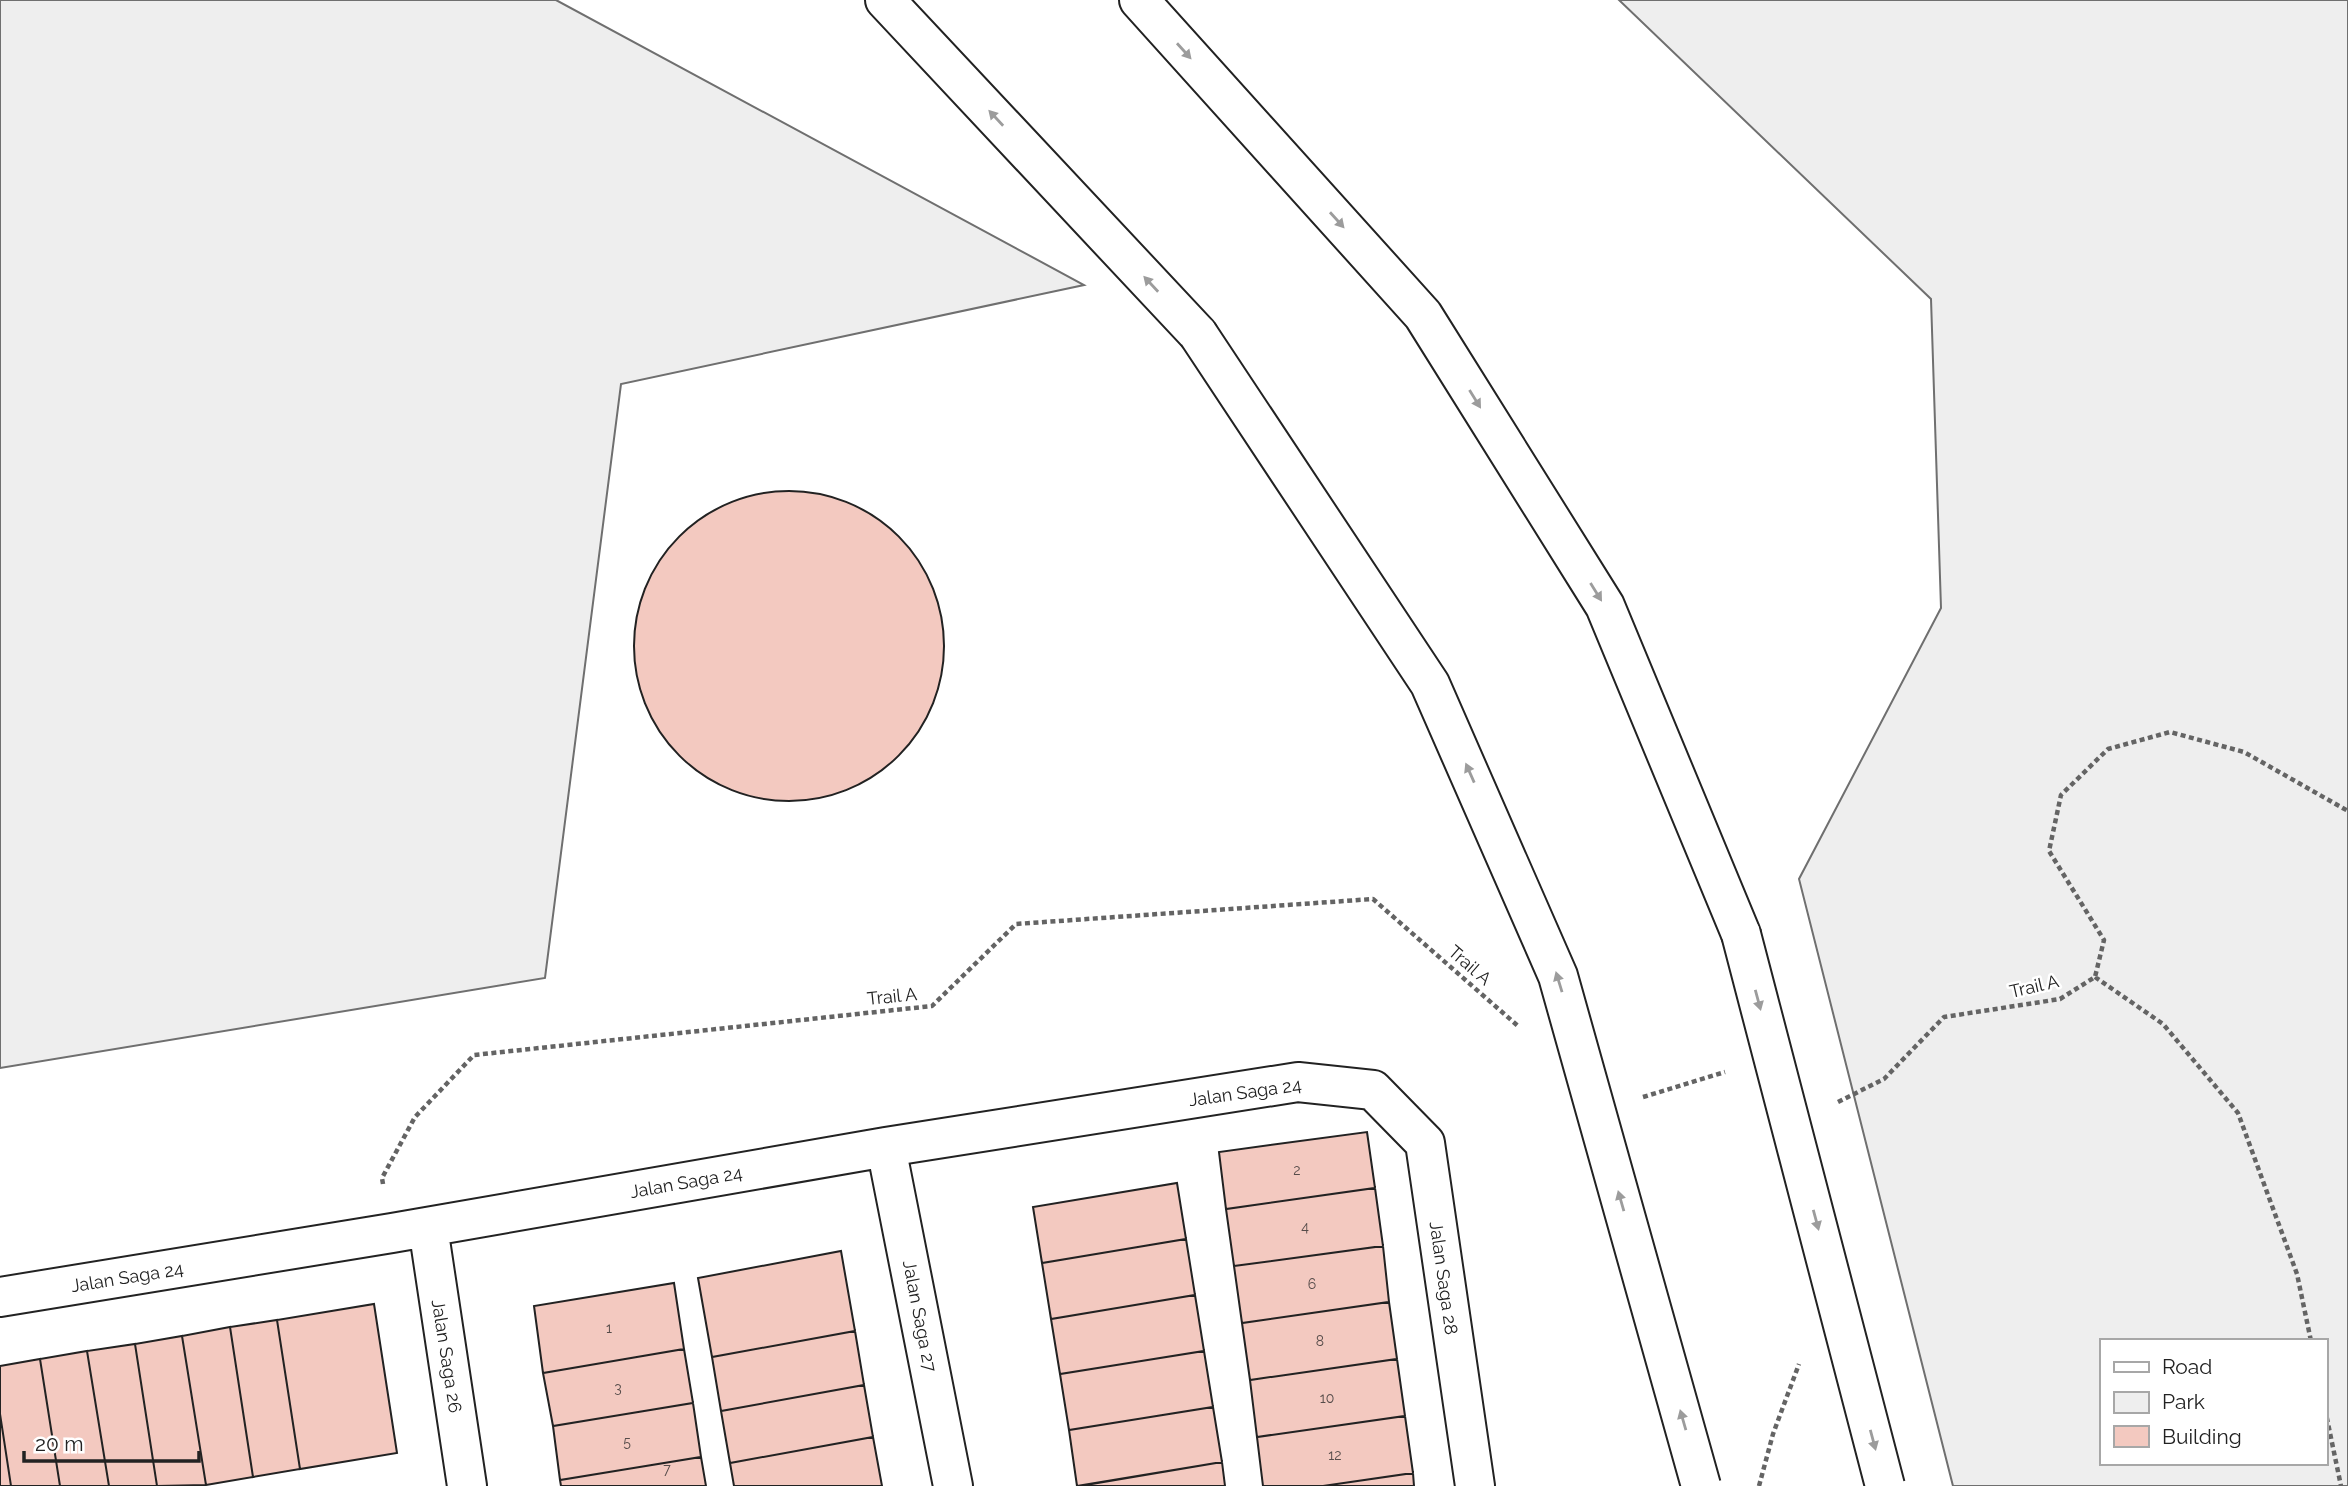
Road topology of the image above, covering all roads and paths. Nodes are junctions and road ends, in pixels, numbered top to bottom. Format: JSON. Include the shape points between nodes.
{"nodes":[{"id":1,"x":885,"y":0,"type":"edge"},
{"id":2,"x":1139,"y":0,"type":"edge"},
{"id":3,"x":2348,"y":811,"type":"edge"},
{"id":4,"x":2095,"y":977,"type":"junction"},
{"id":5,"x":1527,"y":1034,"type":"dead end"},
{"id":6,"x":1733,"y":1070,"type":"dead end"},
{"id":7,"x":1373,"y":1090,"type":"joint"},
{"id":8,"x":1641,"y":1098,"type":"dead end"},
{"id":9,"x":1836,"y":1103,"type":"dead end"},
{"id":10,"x":886,"y":1147,"type":"junction"},
{"id":11,"x":410,"y":1230,"type":"junction"},
{"id":12,"x":0,"y":1297,"type":"edge"},
{"id":13,"x":2311,"y":1339,"type":"edge"},
{"id":14,"x":2327,"y":1419,"type":"edge"},
{"id":15,"x":467,"y":1486,"type":"edge"},
{"id":16,"x":953,"y":1486,"type":"edge"},
{"id":17,"x":1475,"y":1486,"type":"edge"},
{"id":18,"x":1701,"y":1486,"type":"edge"},
{"id":19,"x":1885,"y":1486,"type":"edge"},
{"id":20,"x":2341,"y":1486,"type":"edge"}],
"edges":[{"from":18,"to":1,"type":"main road","one_way":true,"bridge":true,"via":[[1558,975],[1430,684],[1198,334]]},
{"from":2,"to":19,"type":"main road","one_way":true,"bridge":true,"via":[[1423,315],[1605,606],[1741,934]]},
{"from":3,"to":4,"type":"path","via":[[2244,752],[2170,732],[2108,749],[2061,795],[2049,851],[2104,940]]},
{"from":4,"to":9,"type":"path","name":"Trail A","via":[[2060,999],[1944,1017],[1884,1079]]},
{"from":4,"to":13,"type":"path","via":[[2163,1024],[2238,1113],[2297,1274]]},
{"from":5,"to":11,"type":"path","name":"Trail A","via":[[1373,899],[1016,924],[932,1006],[474,1055],[415,1117],[382,1178]]},
{"from":6,"to":8,"type":"path"},
{"from":7,"to":10,"type":"main road","name":"Jalan Saga 24","via":[[1298,1082]]},
{"from":7,"to":17,"type":"main road","name":"Jalan Saga 28","via":[[1425,1143]]},
{"from":10,"to":11,"type":"main road","name":"Jalan Saga 24"},
{"from":10,"to":16,"type":"main road","name":"Jalan Saga 27"},
{"from":11,"to":12,"type":"main road","name":"Jalan Saga 24"},
{"from":11,"to":15,"type":"main road","name":"Jalan Saga 26"},
{"from":14,"to":20,"type":"path"}]}
